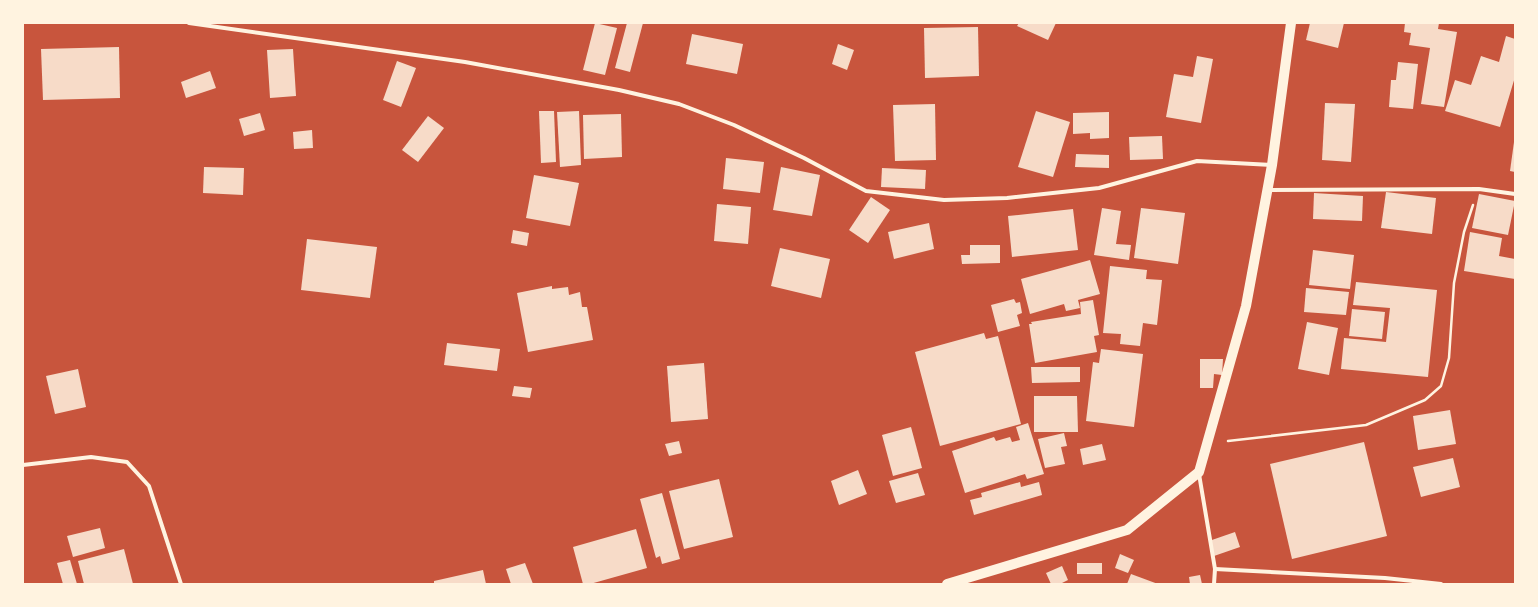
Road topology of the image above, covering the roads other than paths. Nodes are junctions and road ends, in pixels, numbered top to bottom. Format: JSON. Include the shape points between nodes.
{"nodes":[{"id":1,"x":190,"y":23,"type":"edge"},
{"id":2,"x":1291,"y":23,"type":"edge"},
{"id":3,"x":1272,"y":165,"type":"junction"},
{"id":4,"x":1268,"y":190,"type":"junction"},
{"id":5,"x":1515,"y":194,"type":"edge"},
{"id":6,"x":23,"y":465,"type":"edge"},
{"id":7,"x":1199,"y":472,"type":"junction"},
{"id":8,"x":1215,"y":570,"type":"junction"},
{"id":9,"x":181,"y":584,"type":"edge"},
{"id":10,"x":946,"y":584,"type":"edge"},
{"id":11,"x":1214,"y":584,"type":"edge"},
{"id":12,"x":1441,"y":584,"type":"edge"}],
"edges":[{"from":1,"to":3,"type":"street","via":[[465,62],[619,90],[678,104],[748,132],[866,191],[944,200],[1007,198],[1099,188],[1197,161]]},
{"from":2,"to":3,"type":"main road"},
{"from":3,"to":4,"type":"main road"},
{"from":4,"to":5,"type":"street","via":[[1479,189]]},
{"from":4,"to":7,"type":"main road","via":[[1246,306]]},
{"from":6,"to":9,"type":"street","via":[[91,457],[127,462],[149,486]]},
{"from":7,"to":8,"type":"street"},
{"from":7,"to":10,"type":"main road","via":[[1127,530]]},
{"from":8,"to":11,"type":"street"},
{"from":8,"to":12,"type":"street","via":[[1385,578]]}]}
